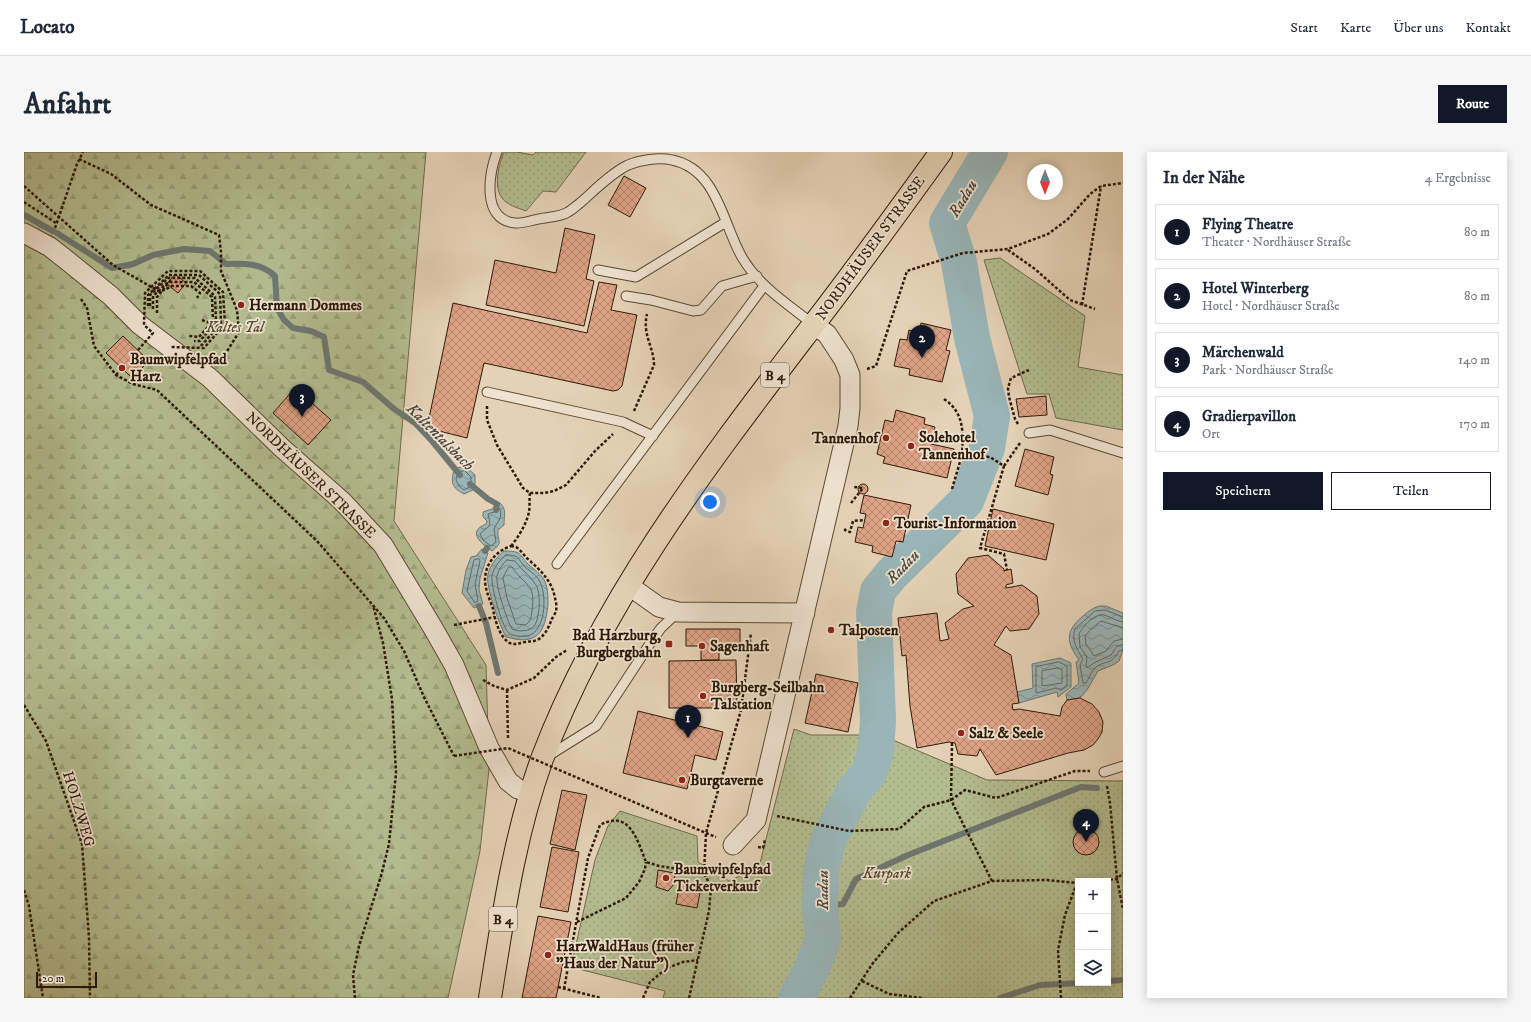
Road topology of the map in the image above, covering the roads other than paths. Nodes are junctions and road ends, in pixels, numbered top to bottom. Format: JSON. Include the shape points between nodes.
{"nodes":[{"id":1,"x":497,"y":152,"type":"edge"},
{"id":2,"x":941,"y":152,"type":"edge"},
{"id":3,"x":726,"y":222,"type":"junction"},
{"id":4,"x":24,"y":233,"type":"edge"},
{"id":5,"x":598,"y":270,"type":"dead end"},
{"id":6,"x":757,"y":276,"type":"junction"},
{"id":7,"x":764,"y":286,"type":"junction"},
{"id":8,"x":626,"y":296,"type":"dead end"},
{"id":9,"x":814,"y":325,"type":"junction"},
{"id":10,"x":488,"y":392,"type":"road end"},
{"id":11,"x":1027,"y":434,"type":"road end"},
{"id":12,"x":653,"y":436,"type":"junction"},
{"id":13,"x":1123,"y":453,"type":"edge"},
{"id":14,"x":557,"y":564,"type":"dead end"},
{"id":15,"x":628,"y":585,"type":"junction"},
{"id":16,"x":678,"y":612,"type":"junction"},
{"id":17,"x":805,"y":612,"type":"junction"},
{"id":18,"x":542,"y":760,"type":"junction"},
{"id":19,"x":1123,"y":766,"type":"edge"},
{"id":20,"x":1104,"y":772,"type":"road end"},
{"id":21,"x":531,"y":793,"type":"junction"},
{"id":22,"x":733,"y":845,"type":"dead end"},
{"id":23,"x":490,"y":998,"type":"edge"}],
"edges":[{"from":1,"to":3,"type":"lane","via":[[492,166],[489,193],[493,207],[501,219],[515,223],[568,213],[616,172],[629,165],[649,159],[671,159],[689,165],[703,178],[715,196]]},
{"from":2,"to":9,"type":"main road","name":"NORDHÄUSER STRASSE","number":"B 4"},
{"from":3,"to":5,"type":"lane","via":[[636,277]]},
{"from":3,"to":6,"type":"lane","via":[[743,259]]},
{"from":4,"to":21,"type":"street","name":"NORDHÄUSER STRASSE","via":[[50,247],[111,296],[140,324],[210,378],[282,448],[342,501],[382,545],[454,665],[488,748],[508,781],[518,789]]},
{"from":6,"to":7,"type":"lane"},
{"from":6,"to":8,"type":"lane","via":[[722,286],[701,310],[693,311]]},
{"from":7,"to":9,"type":"lane"},
{"from":7,"to":12,"type":"lane"},
{"from":9,"to":15,"type":"main road","name":"NORDHÄUSER STRASSE","number":"B 4","via":[[694,484]]},
{"from":9,"to":17,"type":"street","name":"NORDHÄUSER STRASSE","via":[[827,334],[844,360],[850,375],[850,408]]},
{"from":10,"to":12,"type":"lane","via":[[623,422]]},
{"from":11,"to":13,"type":"lane","via":[[1050,430]]},
{"from":12,"to":14,"type":"lane"},
{"from":15,"to":16,"type":"street","via":[[660,607]]},
{"from":15,"to":18,"type":"main road","name":"NORDHÄUSER STRASSE","number":"B 4","via":[[570,692]]},
{"from":16,"to":17,"type":"street"},
{"from":16,"to":18,"type":"lane","via":[[652,639],[596,726]]},
{"from":17,"to":22,"type":"street","name":"NORDHÄUSER STRASSE","via":[[756,820]]},
{"from":18,"to":21,"type":"main road","name":"NORDHÄUSER STRASSE","number":"B 4"},
{"from":19,"to":20,"type":"lane"},
{"from":21,"to":23,"type":"main road","name":"NORDHÄUSER STRASSE","number":"B 4","via":[[511,874]]}]}
